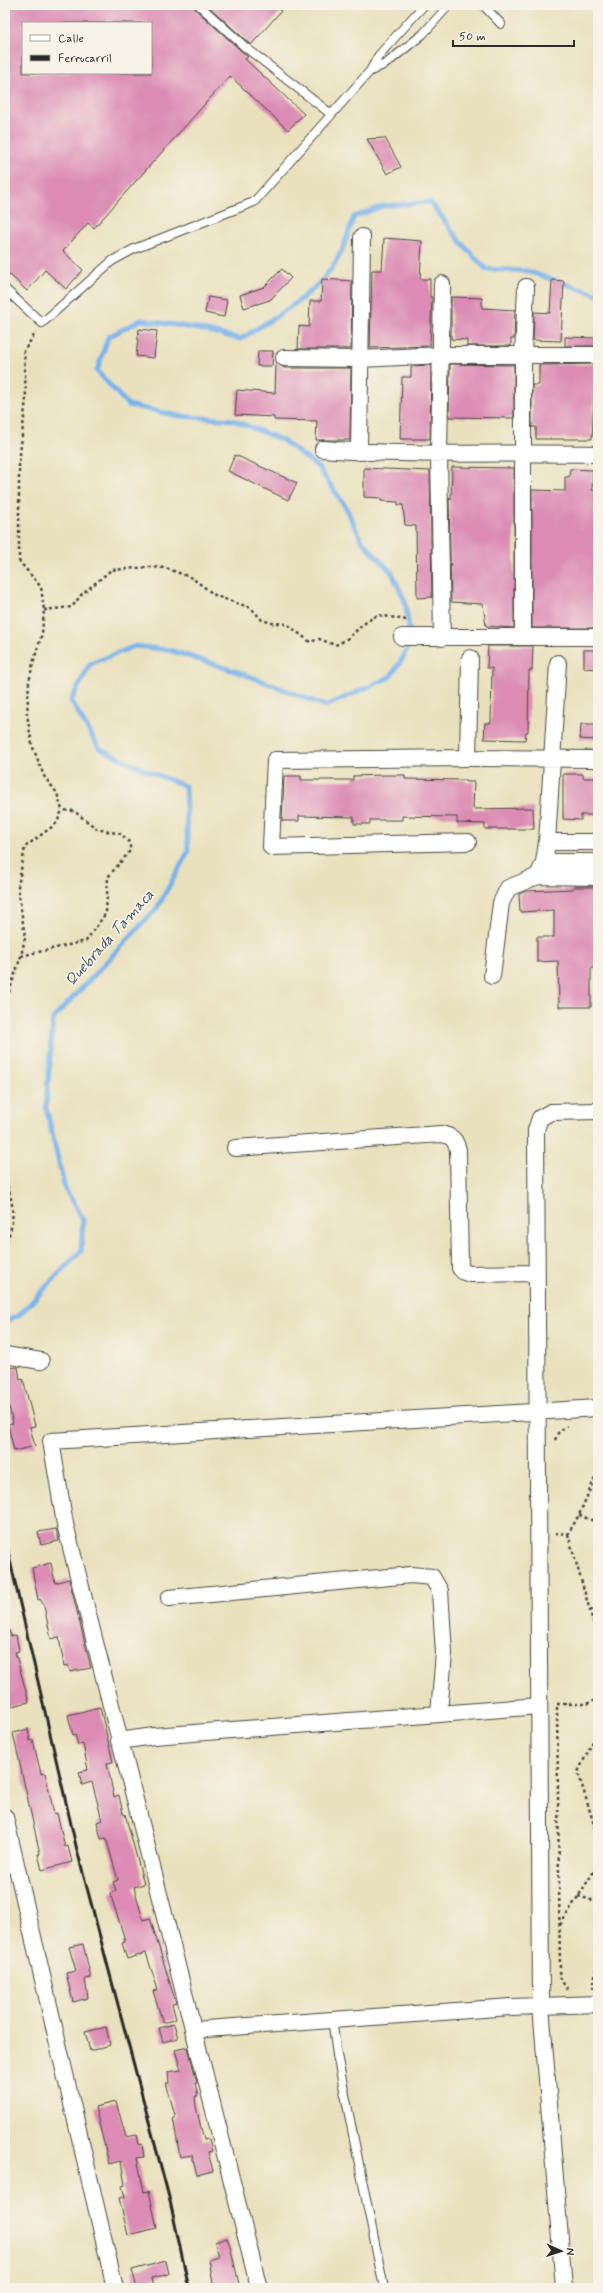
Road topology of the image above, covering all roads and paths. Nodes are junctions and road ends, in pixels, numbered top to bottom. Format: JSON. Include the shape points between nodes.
{"nodes":[{"id":1,"x":199,"y":5,"type":"edge"},
{"id":2,"x":424,"y":5,"type":"edge"},
{"id":3,"x":449,"y":5,"type":"edge"},
{"id":4,"x":483,"y":5,"type":"edge"},
{"id":5,"x":500,"y":24,"type":"dead end"},
{"id":6,"x":370,"y":71,"type":"junction"},
{"id":7,"x":331,"y":114,"type":"junction"},
{"id":8,"x":362,"y":237,"type":"dead end"},
{"id":9,"x":442,"y":284,"type":"dead end"},
{"id":10,"x":526,"y":287,"type":"dead end"},
{"id":11,"x":5,"y":289,"type":"edge"},
{"id":12,"x":42,"y":323,"type":"junction"},
{"id":13,"x":442,"y":355,"type":"junction"},
{"id":14,"x":523,"y":355,"type":"junction"},
{"id":15,"x":598,"y":355,"type":"edge"},
{"id":16,"x":284,"y":358,"type":"dead end"},
{"id":17,"x":360,"y":359,"type":"junction"},
{"id":18,"x":323,"y":449,"type":"dead end"},
{"id":19,"x":359,"y":452,"type":"junction"},
{"id":20,"x":523,"y":452,"type":"junction"},
{"id":21,"x":439,"y":454,"type":"junction"},
{"id":22,"x":598,"y":454,"type":"edge"},
{"id":23,"x":44,"y":610,"type":"junction"},
{"id":24,"x":412,"y":623,"type":"dead end"},
{"id":25,"x":523,"y":636,"type":"junction"},
{"id":26,"x":402,"y":637,"type":"dead end"},
{"id":27,"x":598,"y":637,"type":"edge"},
{"id":28,"x":442,"y":638,"type":"junction"},
{"id":29,"x":470,"y":658,"type":"dead end"},
{"id":30,"x":558,"y":663,"type":"dead end"},
{"id":31,"x":468,"y":758,"type":"junction"},
{"id":32,"x":551,"y":758,"type":"junction"},
{"id":33,"x":598,"y":759,"type":"edge"},
{"id":34,"x":62,"y":810,"type":"junction"},
{"id":35,"x":468,"y":842,"type":"dead end"},
{"id":36,"x":547,"y":842,"type":"junction"},
{"id":37,"x":598,"y":842,"type":"edge"},
{"id":38,"x":598,"y":862,"type":"edge"},
{"id":39,"x":541,"y":869,"type":"junction"},
{"id":40,"x":598,"y":877,"type":"edge"},
{"id":41,"x":21,"y":956,"type":"junction"},
{"id":42,"x":492,"y":976,"type":"dead end"},
{"id":43,"x":5,"y":1004,"type":"edge"},
{"id":44,"x":598,"y":1111,"type":"edge"},
{"id":45,"x":235,"y":1148,"type":"dead end"},
{"id":46,"x":5,"y":1180,"type":"edge"},
{"id":47,"x":5,"y":1244,"type":"edge"},
{"id":48,"x":536,"y":1273,"type":"junction"},
{"id":49,"x":5,"y":1355,"type":"edge"},
{"id":50,"x":41,"y":1361,"type":"dead end"},
{"id":51,"x":598,"y":1408,"type":"edge"},
{"id":52,"x":537,"y":1411,"type":"junction"},
{"id":53,"x":568,"y":1425,"type":"dead end"},
{"id":54,"x":554,"y":1442,"type":"dead end"},
{"id":55,"x":598,"y":1471,"type":"edge"},
{"id":56,"x":579,"y":1515,"type":"junction"},
{"id":57,"x":598,"y":1519,"type":"edge"},
{"id":58,"x":594,"y":1521,"type":"junction"},
{"id":59,"x":555,"y":1525,"type":"dead end"},
{"id":60,"x":598,"y":1528,"type":"edge"},
{"id":61,"x":555,"y":1533,"type":"junction"},
{"id":62,"x":568,"y":1534,"type":"junction"},
{"id":63,"x":555,"y":1540,"type":"dead end"},
{"id":64,"x":168,"y":1598,"type":"dead end"},
{"id":65,"x":598,"y":1607,"type":"edge"},
{"id":66,"x":590,"y":1611,"type":"junction"},
{"id":67,"x":598,"y":1639,"type":"edge"},
{"id":68,"x":557,"y":1696,"type":"dead end"},
{"id":69,"x":598,"y":1699,"type":"edge"},
{"id":70,"x":557,"y":1704,"type":"junction"},
{"id":71,"x":539,"y":1706,"type":"junction"},
{"id":72,"x":439,"y":1714,"type":"junction"},
{"id":73,"x":598,"y":1731,"type":"edge"},
{"id":74,"x":119,"y":1741,"type":"junction"},
{"id":75,"x":5,"y":1817,"type":"edge"},
{"id":76,"x":598,"y":1838,"type":"edge"},
{"id":77,"x":598,"y":1865,"type":"edge"},
{"id":78,"x":578,"y":1896,"type":"junction"},
{"id":79,"x":598,"y":1902,"type":"edge"},
{"id":80,"x":560,"y":1925,"type":"junction"},
{"id":81,"x":598,"y":1956,"type":"edge"},
{"id":82,"x":565,"y":1987,"type":"dead end"},
{"id":83,"x":595,"y":1996,"type":"edge"},
{"id":84,"x":541,"y":2006,"type":"junction"},
{"id":85,"x":332,"y":2019,"type":"junction"},
{"id":86,"x":193,"y":2030,"type":"junction"},
{"id":87,"x":115,"y":2288,"type":"edge"},
{"id":88,"x":259,"y":2288,"type":"edge"},
{"id":89,"x":384,"y":2288,"type":"edge"},
{"id":90,"x":564,"y":2288,"type":"edge"}],
"edges":[{"from":1,"to":7,"type":"lane","via":[[245,47]]},
{"from":2,"to":6,"type":"lane","via":[[379,56]]},
{"from":3,"to":6,"type":"lane","via":[[423,34],[387,62]]},
{"from":4,"to":5,"type":"lane"},
{"from":6,"to":7,"type":"lane"},
{"from":7,"to":12,"type":"lane","via":[[254,202],[134,248],[112,261]]},
{"from":8,"to":17,"type":"street"},
{"from":9,"to":13,"type":"street"},
{"from":10,"to":14,"type":"street"},
{"from":11,"to":12,"type":"lane"},
{"from":12,"to":23,"type":"path","via":[[24,351],[26,398],[20,464],[19,554],[20,561],[41,587]]},
{"from":13,"to":14,"type":"street"},
{"from":13,"to":17,"type":"street"},
{"from":13,"to":21,"type":"street"},
{"from":14,"to":15,"type":"street"},
{"from":14,"to":20,"type":"street"},
{"from":16,"to":17,"type":"street"},
{"from":17,"to":19,"type":"street"},
{"from":18,"to":19,"type":"street"},
{"from":19,"to":21,"type":"street"},
{"from":20,"to":21,"type":"street"},
{"from":20,"to":22,"type":"street"},
{"from":20,"to":25,"type":"street"},
{"from":21,"to":28,"type":"street"},
{"from":23,"to":24,"type":"path","via":[[72,607],[111,570],[149,566],[179,572],[192,578],[216,596],[251,608],[262,620],[272,624],[287,624],[310,642],[319,639],[335,645],[345,642],[361,625],[379,614]]},
{"from":23,"to":34,"type":"path","via":[[42,634],[33,662],[27,714],[32,745],[44,776],[57,793]]},
{"from":25,"to":27,"type":"street"},
{"from":25,"to":28,"type":"street"},
{"from":26,"to":28,"type":"street"},
{"from":29,"to":31,"type":"street"},
{"from":30,"to":32,"type":"street"},
{"from":31,"to":32,"type":"street"},
{"from":31,"to":35,"type":"street","via":[[275,760],[271,847]]},
{"from":32,"to":33,"type":"street"},
{"from":32,"to":36,"type":"street"},
{"from":34,"to":41,"type":"path","via":[[57,823],[25,847],[18,887],[25,938]]},
{"from":34,"to":41,"type":"path","via":[[74,811],[96,829],[121,834],[130,843],[130,851],[108,876],[106,913],[86,941]]},
{"from":36,"to":37,"type":"street"},
{"from":36,"to":39,"type":"street"},
{"from":38,"to":39,"type":"street"},
{"from":39,"to":40,"type":"street"},
{"from":39,"to":42,"type":"street","via":[[508,888],[500,903]]},
{"from":41,"to":43,"type":"path"},
{"from":44,"to":48,"type":"street","via":[[551,1112],[540,1118]]},
{"from":45,"to":48,"type":"street","via":[[441,1134],[451,1136],[456,1141],[458,1150],[460,1268],[470,1274]]},
{"from":46,"to":47,"type":"path","via":[[12,1196],[13,1210],[9,1236]]},
{"from":48,"to":52,"type":"street"},
{"from":49,"to":50,"type":"street"},
{"from":51,"to":52,"type":"street"},
{"from":52,"to":71,"type":"street"},
{"from":52,"to":74,"type":"street","via":[[51,1441],[65,1524]]},
{"from":53,"to":54,"type":"path","via":[[558,1433]]},
{"from":55,"to":56,"type":"path"},
{"from":56,"to":58,"type":"path"},
{"from":56,"to":62,"type":"path"},
{"from":57,"to":58,"type":"path"},
{"from":58,"to":60,"type":"path"},
{"from":59,"to":61,"type":"path"},
{"from":61,"to":62,"type":"path"},
{"from":61,"to":63,"type":"path"},
{"from":62,"to":66,"type":"path"},
{"from":64,"to":72,"type":"street","via":[[411,1575],[432,1577],[440,1591],[444,1653]]},
{"from":65,"to":66,"type":"path"},
{"from":66,"to":67,"type":"path"},
{"from":68,"to":70,"type":"path"},
{"from":69,"to":70,"type":"path","via":[[586,1704]]},
{"from":70,"to":80,"type":"path"},
{"from":71,"to":72,"type":"street"},
{"from":71,"to":84,"type":"street"},
{"from":72,"to":74,"type":"street","via":[[162,1735]]},
{"from":73,"to":76,"type":"path","via":[[578,1772]]},
{"from":74,"to":86,"type":"street"},
{"from":75,"to":87,"type":"street"},
{"from":77,"to":78,"type":"path"},
{"from":78,"to":79,"type":"path"},
{"from":78,"to":80,"type":"path"},
{"from":80,"to":82,"type":"path","via":[[561,1980]]},
{"from":81,"to":83,"type":"path"},
{"from":83,"to":84,"type":"street"},
{"from":84,"to":85,"type":"street"},
{"from":84,"to":90,"type":"street"},
{"from":85,"to":86,"type":"street"},
{"from":85,"to":89,"type":"lane"},
{"from":86,"to":88,"type":"street"}]}
